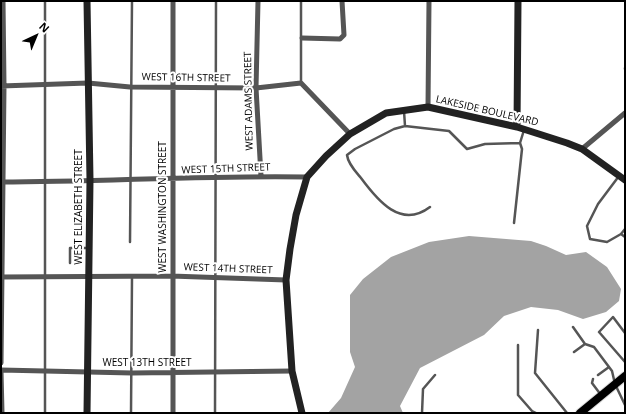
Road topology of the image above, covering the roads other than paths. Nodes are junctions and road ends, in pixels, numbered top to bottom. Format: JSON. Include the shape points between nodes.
{"nodes":[{"id":1,"x":3,"y":1,"type":"edge"},
{"id":2,"x":45,"y":1,"type":"edge"},
{"id":3,"x":87,"y":1,"type":"edge"},
{"id":4,"x":132,"y":1,"type":"edge"},
{"id":5,"x":173,"y":1,"type":"edge"},
{"id":6,"x":216,"y":1,"type":"edge"},
{"id":7,"x":258,"y":1,"type":"edge"},
{"id":8,"x":301,"y":1,"type":"edge"},
{"id":9,"x":342,"y":1,"type":"edge"},
{"id":10,"x":429,"y":1,"type":"edge"},
{"id":11,"x":518,"y":1,"type":"edge"},
{"id":12,"x":2,"y":15,"type":"edge"},
{"id":13,"x":302,"y":38,"type":"junction"},
{"id":14,"x":88,"y":83,"type":"junction"},
{"id":15,"x":301,"y":83,"type":"junction"},
{"id":16,"x":45,"y":84,"type":"junction"},
{"id":17,"x":3,"y":86,"type":"edge"},
{"id":18,"x":130,"y":87,"type":"junction"},
{"id":19,"x":174,"y":87,"type":"junction"},
{"id":20,"x":216,"y":87,"type":"junction"},
{"id":21,"x":256,"y":88,"type":"junction"},
{"id":22,"x":428,"y":107,"type":"junction"},
{"id":23,"x":404,"y":110,"type":"junction"},
{"id":24,"x":625,"y":113,"type":"edge"},
{"id":25,"x":405,"y":126,"type":"junction"},
{"id":26,"x":520,"y":128,"type":"junction"},
{"id":27,"x":350,"y":134,"type":"junction"},
{"id":28,"x":520,"y":143,"type":"junction"},
{"id":29,"x":582,"y":149,"type":"junction"},
{"id":30,"x":261,"y":176,"type":"junction"},
{"id":31,"x":307,"y":177,"type":"junction"},
{"id":32,"x":217,"y":178,"type":"junction"},
{"id":33,"x":622,"y":178,"type":"edge"},
{"id":34,"x":90,"y":180,"type":"junction"},
{"id":35,"x":130,"y":180,"type":"junction"},
{"id":36,"x":172,"y":180,"type":"junction"},
{"id":37,"x":45,"y":181,"type":"junction"},
{"id":38,"x":2,"y":182,"type":"edge"},
{"id":39,"x":430,"y":207,"type":"dead end"},
{"id":40,"x":514,"y":223,"type":"dead end"},
{"id":41,"x":625,"y":229,"type":"edge"},
{"id":42,"x":620,"y":234,"type":"junction"},
{"id":43,"x":625,"y":237,"type":"edge"},
{"id":44,"x":130,"y":242,"type":"dead end"},
{"id":45,"x":89,"y":248,"type":"junction"},
{"id":46,"x":70,"y":263,"type":"dead end"},
{"id":47,"x":171,"y":276,"type":"junction"},
{"id":48,"x":1,"y":277,"type":"edge"},
{"id":49,"x":45,"y":277,"type":"junction"},
{"id":50,"x":88,"y":277,"type":"junction"},
{"id":51,"x":132,"y":277,"type":"junction"},
{"id":52,"x":216,"y":278,"type":"junction"},
{"id":53,"x":286,"y":280,"type":"junction"},
{"id":54,"x":573,"y":327,"type":"dead end"},
{"id":55,"x":538,"y":330,"type":"dead end"},
{"id":56,"x":625,"y":333,"type":"edge"},
{"id":57,"x":585,"y":344,"type":"junction"},
{"id":58,"x":518,"y":345,"type":"dead end"},
{"id":59,"x":574,"y":352,"type":"dead end"},
{"id":60,"x":625,"y":362,"type":"edge"},
{"id":61,"x":1,"y":363,"type":"edge"},
{"id":62,"x":609,"y":367,"type":"junction"},
{"id":63,"x":1,"y":370,"type":"edge"},
{"id":64,"x":44,"y":370,"type":"junction"},
{"id":65,"x":88,"y":371,"type":"junction"},
{"id":66,"x":292,"y":371,"type":"junction"},
{"id":67,"x":215,"y":372,"type":"junction"},
{"id":68,"x":132,"y":373,"type":"junction"},
{"id":69,"x":173,"y":373,"type":"junction"},
{"id":70,"x":435,"y":375,"type":"dead end"},
{"id":71,"x":598,"y":375,"type":"dead end"},
{"id":72,"x":625,"y":376,"type":"edge"},
{"id":73,"x":592,"y":379,"type":"dead end"},
{"id":74,"x":615,"y":384,"type":"junction"},
{"id":75,"x":602,"y":395,"type":"junction"},
{"id":76,"x":625,"y":405,"type":"edge"},
{"id":77,"x":582,"y":412,"type":"edge"},
{"id":78,"x":2,"y":413,"type":"edge"},
{"id":79,"x":45,"y":413,"type":"edge"},
{"id":80,"x":87,"y":413,"type":"edge"},
{"id":81,"x":131,"y":413,"type":"edge"},
{"id":82,"x":173,"y":413,"type":"edge"},
{"id":83,"x":215,"y":413,"type":"edge"},
{"id":84,"x":302,"y":413,"type":"edge"},
{"id":85,"x":422,"y":413,"type":"edge"},
{"id":86,"x":536,"y":413,"type":"edge"},
{"id":87,"x":567,"y":413,"type":"edge"}],
"edges":[{"from":1,"to":12,"type":"street"},
{"from":2,"to":16,"type":"lane"},
{"from":3,"to":14,"type":"street","name":"WEST ELIZABETH STREET"},
{"from":4,"to":18,"type":"lane"},
{"from":5,"to":19,"type":"street","name":"WEST WASHINGTON STREET"},
{"from":6,"to":20,"type":"lane"},
{"from":7,"to":21,"type":"street","name":"WEST ADAMS STREET"},
{"from":8,"to":13,"type":"lane"},
{"from":9,"to":13,"type":"street","via":[[344,35],[340,39]]},
{"from":10,"to":22,"type":"street"},
{"from":11,"to":26,"type":"street"},
{"from":12,"to":17,"type":"street"},
{"from":13,"to":15,"type":"lane"},
{"from":14,"to":16,"type":"street","name":"WEST 16TH STREET"},
{"from":14,"to":18,"type":"street","name":"WEST 16TH STREET"},
{"from":14,"to":34,"type":"street","name":"WEST ELIZABETH STREET"},
{"from":15,"to":21,"type":"street","name":"WEST 16TH STREET"},
{"from":15,"to":27,"type":"street"},
{"from":16,"to":17,"type":"street","name":"WEST 16TH STREET"},
{"from":16,"to":37,"type":"lane"},
{"from":17,"to":38,"type":"street"},
{"from":18,"to":19,"type":"street","name":"WEST 16TH STREET"},
{"from":18,"to":35,"type":"lane"},
{"from":19,"to":20,"type":"street","name":"WEST 16TH STREET"},
{"from":19,"to":36,"type":"street","name":"WEST WASHINGTON STREET"},
{"from":20,"to":21,"type":"street","name":"WEST 16TH STREET"},
{"from":20,"to":32,"type":"lane"},
{"from":21,"to":30,"type":"street","name":"WEST ADAMS STREET"},
{"from":22,"to":23,"type":"street","name":"LAKESIDE BOULEVARD"},
{"from":22,"to":26,"type":"street","name":"LAKESIDE BOULEVARD"},
{"from":23,"to":25,"type":"lane"},
{"from":23,"to":27,"type":"street","name":"LAKESIDE BOULEVARD","via":[[386,113]]},
{"from":24,"to":29,"type":"street"},
{"from":25,"to":28,"type":"lane","via":[[449,131],[467,149],[485,144]]},
{"from":25,"to":39,"type":"lane","via":[[356,149],[347,155],[347,158],[376,198],[391,210],[416,215]]},
{"from":26,"to":28,"type":"lane"},
{"from":26,"to":29,"type":"street","name":"LAKESIDE BOULEVARD","via":[[553,137]]},
{"from":27,"to":31,"type":"street","name":"LAKESIDE BOULEVARD"},
{"from":28,"to":40,"type":"lane","via":[[522,149]]},
{"from":29,"to":33,"type":"street","name":"LAKESIDE BOULEVARD"},
{"from":30,"to":31,"type":"street","name":"WEST 15TH STREET"},
{"from":30,"to":32,"type":"street","name":"WEST 15TH STREET"},
{"from":31,"to":53,"type":"street","name":"LAKESIDE BOULEVARD","via":[[296,215]]},
{"from":32,"to":36,"type":"street","name":"WEST 15TH STREET"},
{"from":32,"to":52,"type":"lane"},
{"from":33,"to":42,"type":"lane","via":[[598,204],[587,226],[590,239],[607,242]]},
{"from":34,"to":35,"type":"street","name":"WEST 15TH STREET"},
{"from":34,"to":37,"type":"street","name":"WEST 15TH STREET"},
{"from":34,"to":45,"type":"street","name":"WEST ELIZABETH STREET"},
{"from":35,"to":36,"type":"street","name":"WEST 15TH STREET"},
{"from":35,"to":44,"type":"lane"},
{"from":36,"to":47,"type":"street","name":"WEST WASHINGTON STREET"},
{"from":37,"to":38,"type":"street","name":"WEST 15TH STREET"},
{"from":37,"to":49,"type":"lane"},
{"from":38,"to":48,"type":"street"},
{"from":41,"to":42,"type":"lane"},
{"from":42,"to":43,"type":"lane"},
{"from":45,"to":46,"type":"lane","via":[[70,248]]},
{"from":45,"to":50,"type":"street","name":"WEST ELIZABETH STREET"},
{"from":47,"to":51,"type":"street","name":"WEST 14TH STREET"},
{"from":47,"to":52,"type":"street","name":"WEST 14TH STREET"},
{"from":47,"to":69,"type":"street","name":"WEST WASHINGTON STREET"},
{"from":48,"to":49,"type":"street","name":"WEST 14TH STREET"},
{"from":48,"to":61,"type":"street"},
{"from":49,"to":50,"type":"street","name":"WEST 14TH STREET"},
{"from":49,"to":64,"type":"lane"},
{"from":50,"to":51,"type":"street","name":"WEST 14TH STREET"},
{"from":50,"to":65,"type":"street","name":"WEST ELIZABETH STREET"},
{"from":51,"to":68,"type":"lane"},
{"from":52,"to":53,"type":"street","name":"WEST 14TH STREET"},
{"from":52,"to":67,"type":"lane"},
{"from":53,"to":66,"type":"street","name":"LAKESIDE BOULEVARD"},
{"from":54,"to":57,"type":"lane"},
{"from":55,"to":87,"type":"lane","via":[[535,373]]},
{"from":56,"to":60,"type":"lane","via":[[613,317],[599,332]]},
{"from":57,"to":59,"type":"lane"},
{"from":57,"to":62,"type":"lane","via":[[594,347]]},
{"from":58,"to":86,"type":"lane","via":[[518,395],[532,412]]},
{"from":62,"to":71,"type":"lane"},
{"from":62,"to":74,"type":"lane"},
{"from":63,"to":64,"type":"street","name":"WEST 13TH STREET"},
{"from":63,"to":78,"type":"street"},
{"from":64,"to":65,"type":"street","name":"WEST 13TH STREET"},
{"from":64,"to":79,"type":"lane"},
{"from":65,"to":68,"type":"street","name":"WEST 13TH STREET"},
{"from":65,"to":80,"type":"street","name":"WEST ELIZABETH STREET"},
{"from":66,"to":67,"type":"street","name":"WEST 13TH STREET"},
{"from":66,"to":84,"type":"street","name":"LAKESIDE BOULEVARD"},
{"from":67,"to":69,"type":"street","name":"WEST 13TH STREET"},
{"from":67,"to":83,"type":"lane"},
{"from":68,"to":69,"type":"street","name":"WEST 13TH STREET"},
{"from":68,"to":81,"type":"lane"},
{"from":69,"to":82,"type":"street","name":"WEST WASHINGTON STREET"},
{"from":70,"to":85,"type":"lane","via":[[423,389]]},
{"from":72,"to":74,"type":"main road"},
{"from":73,"to":75,"type":"lane","via":[[592,383]]},
{"from":74,"to":75,"type":"main road"},
{"from":74,"to":76,"type":"lane"},
{"from":75,"to":77,"type":"main road"}]}
